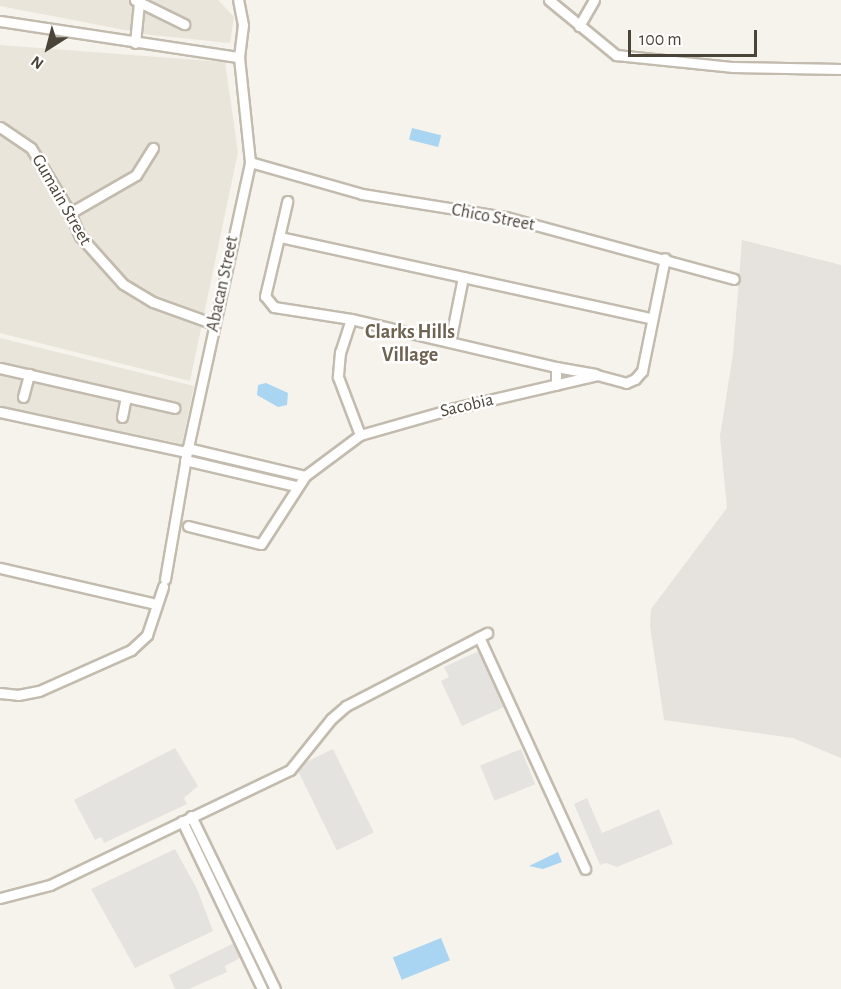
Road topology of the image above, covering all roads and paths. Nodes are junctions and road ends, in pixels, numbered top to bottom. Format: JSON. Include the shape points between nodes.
{"nodes":[{"id":1,"x":238,"y":0,"type":"edge"},
{"id":2,"x":549,"y":0,"type":"edge"},
{"id":3,"x":594,"y":0,"type":"edge"},
{"id":4,"x":137,"y":1,"type":"edge"},
{"id":5,"x":0,"y":21,"type":"edge"},
{"id":6,"x":184,"y":24,"type":"dead end"},
{"id":7,"x":579,"y":26,"type":"junction"},
{"id":8,"x":135,"y":43,"type":"junction"},
{"id":9,"x":239,"y":57,"type":"junction"},
{"id":10,"x":841,"y":69,"type":"edge"},
{"id":11,"x":0,"y":127,"type":"edge"},
{"id":12,"x":153,"y":148,"type":"dead end"},
{"id":13,"x":250,"y":162,"type":"junction"},
{"id":14,"x":287,"y":201,"type":"dead end"},
{"id":15,"x":70,"y":213,"type":"junction"},
{"id":16,"x":279,"y":237,"type":"junction"},
{"id":17,"x":665,"y":258,"type":"junction"},
{"id":18,"x":463,"y":277,"type":"junction"},
{"id":19,"x":734,"y":279,"type":"dead end"},
{"id":20,"x":650,"y":318,"type":"junction"},
{"id":21,"x":351,"y":319,"type":"junction"},
{"id":22,"x":214,"y":324,"type":"junction"},
{"id":23,"x":450,"y":342,"type":"junction"},
{"id":24,"x":556,"y":367,"type":"junction"},
{"id":25,"x":0,"y":368,"type":"edge"},
{"id":26,"x":29,"y":374,"type":"junction"},
{"id":27,"x":597,"y":375,"type":"junction"},
{"id":28,"x":556,"y":385,"type":"junction"},
{"id":29,"x":22,"y":397,"type":"dead end"},
{"id":30,"x":126,"y":397,"type":"junction"},
{"id":31,"x":174,"y":408,"type":"dead end"},
{"id":32,"x":0,"y":412,"type":"edge"},
{"id":33,"x":122,"y":417,"type":"dead end"},
{"id":34,"x":360,"y":435,"type":"junction"},
{"id":35,"x":186,"y":454,"type":"junction"},
{"id":36,"x":305,"y":476,"type":"junction"},
{"id":37,"x":296,"y":486,"type":"junction"},
{"id":38,"x":188,"y":526,"type":"dead end"},
{"id":39,"x":0,"y":568,"type":"edge"},
{"id":40,"x":156,"y":604,"type":"junction"},
{"id":41,"x":0,"y":693,"type":"edge"},
{"id":42,"x":187,"y":818,"type":"junction"},
{"id":43,"x":585,"y":869,"type":"dead end"},
{"id":44,"x":0,"y":898,"type":"edge"},
{"id":45,"x":262,"y":989,"type":"edge"},
{"id":46,"x":275,"y":989,"type":"edge"}],
"edges":[{"from":1,"to":9,"type":"street","name":"Abacan Street","via":[[243,25]]},
{"from":2,"to":7,"type":"street"},
{"from":3,"to":7,"type":"street"},
{"from":4,"to":6,"type":"street"},
{"from":4,"to":8,"type":"street"},
{"from":5,"to":8,"type":"street"},
{"from":7,"to":10,"type":"street","via":[[616,56],[733,67]]},
{"from":8,"to":9,"type":"street"},
{"from":9,"to":13,"type":"street","name":"Abacan Street"},
{"from":11,"to":15,"type":"street","name":"Gumain Street","via":[[30,147]]},
{"from":12,"to":15,"type":"street","via":[[136,175]]},
{"from":13,"to":17,"type":"street","name":"Chico Street","via":[[362,194],[506,218]]},
{"from":13,"to":22,"type":"street","name":"Abacan Street"},
{"from":14,"to":16,"type":"street"},
{"from":15,"to":22,"type":"street","name":"Gumain Street","via":[[89,249],[123,284],[153,302]]},
{"from":16,"to":18,"type":"street"},
{"from":16,"to":21,"type":"street","via":[[265,296],[268,302],[274,307]]},
{"from":17,"to":19,"type":"street","name":"Chico Street"},
{"from":17,"to":20,"type":"street","name":"Sacobia"},
{"from":18,"to":20,"type":"street"},
{"from":18,"to":23,"type":"street"},
{"from":20,"to":27,"type":"street","name":"Sacobia","via":[[642,371],[635,379],[626,383]]},
{"from":21,"to":23,"type":"street"},
{"from":21,"to":34,"type":"street","via":[[340,352],[338,377]]},
{"from":22,"to":35,"type":"street","name":"Abacan Street"},
{"from":23,"to":24,"type":"street"},
{"from":24,"to":27,"type":"street"},
{"from":24,"to":28,"type":"street"},
{"from":25,"to":26,"type":"street"},
{"from":26,"to":29,"type":"street"},
{"from":26,"to":30,"type":"street"},
{"from":27,"to":28,"type":"street","name":"Sacobia"},
{"from":28,"to":34,"type":"street","name":"Sacobia","via":[[451,408]]},
{"from":30,"to":31,"type":"street"},
{"from":30,"to":33,"type":"street"},
{"from":32,"to":35,"type":"street"},
{"from":34,"to":36,"type":"street","name":"Sacobia"},
{"from":35,"to":36,"type":"street"},
{"from":35,"to":37,"type":"street"},
{"from":35,"to":40,"type":"street","name":"Abacan Street","via":[[168,567]]},
{"from":36,"to":37,"type":"street","name":"Sacobia"},
{"from":37,"to":38,"type":"street","name":"Sacobia","via":[[261,544]]},
{"from":39,"to":40,"type":"street"},
{"from":40,"to":41,"type":"street","name":"Abacan Street","via":[[147,635],[131,650],[39,691]]},
{"from":42,"to":43,"type":"street","via":[[290,770],[346,706],[483,635]]},
{"from":42,"to":44,"type":"street","via":[[50,885]]},
{"from":42,"to":45,"type":"street"},
{"from":42,"to":46,"type":"street"}]}
